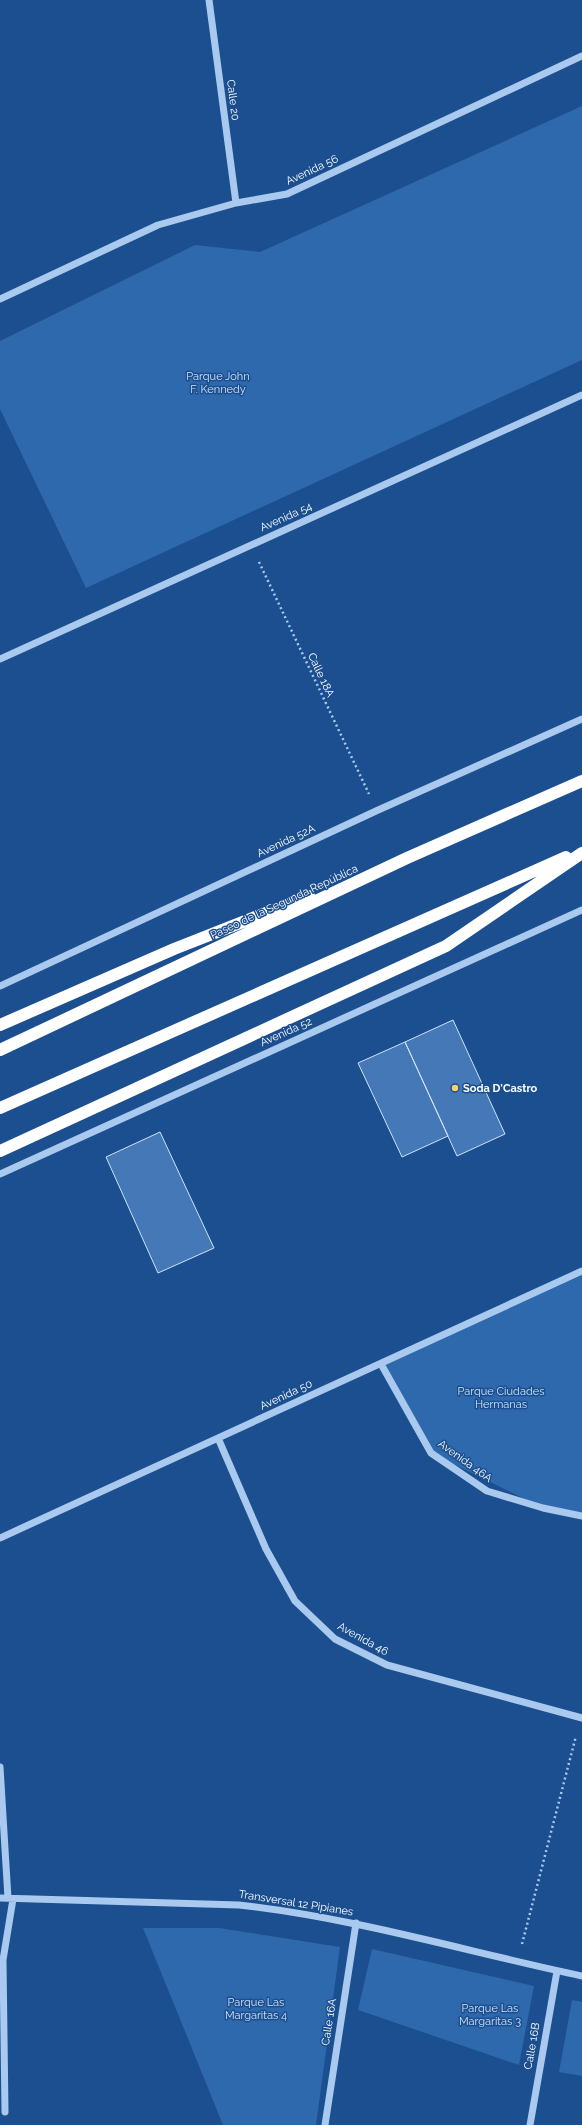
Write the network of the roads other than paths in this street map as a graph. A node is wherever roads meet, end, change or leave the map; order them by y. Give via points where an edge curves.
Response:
1 (209, 0) edge
2 (582, 56) edge
3 (236, 203) junction
4 (0, 299) edge
5 (582, 395) edge
6 (0, 659) edge
7 (582, 719) edge
8 (582, 781) edge
9 (582, 851) edge
10 (407, 858) junction
11 (582, 910) edge
12 (0, 986) edge
13 (0, 1025) edge
14 (0, 1050) edge
15 (0, 1108) edge
16 (0, 1151) edge
17 (0, 1174) edge
18 (582, 1271) edge
19 (381, 1364) junction
20 (218, 1438) junction
21 (582, 1516) edge
22 (0, 1538) edge
23 (582, 1716) edge
24 (0, 1767) edge
25 (0, 1898) edge
26 (10, 1898) junction
27 (356, 1923) junction
28 (557, 1971) junction
29 (582, 1976) edge
30 (6, 2112) dead end
31 (325, 2125) edge
32 (530, 2125) edge

1 - 3 street, Calle 20
2 - 3 street, Avenida 56 via 287,194
3 - 4 street, Avenida 56 via 158,225
5 - 6 street, Avenida 54
7 - 12 street, Avenida 52A via 376,811
8 - 10 highway, Paseo de la Segunda República
9 - 15 highway
9 - 16 highway via 446,946
10 - 13 highway via 174,949
10 - 14 highway, Paseo de la Segunda República
11 - 17 street, Avenida 52
18 - 19 street, Avenida 50
19 - 20 street, Avenida 50
19 - 21 street, Avenida 46A via 431,1453 487,1491 543,1508
20 - 22 street, Avenida 50
20 - 23 street, Avenida 46 via 266,1549 295,1601 335,1639 387,1665
24 - 26 street
25 - 26 street, Transversal 12 Pipianes
26 - 27 street, Transversal 12 Pipianes via 239,1904
26 - 30 street via 3,1960
27 - 28 street, Transversal 12 Pipianes
27 - 31 street, Calle 16A
28 - 29 street, Transversal 12 Pipianes
28 - 32 street, Calle 16B

